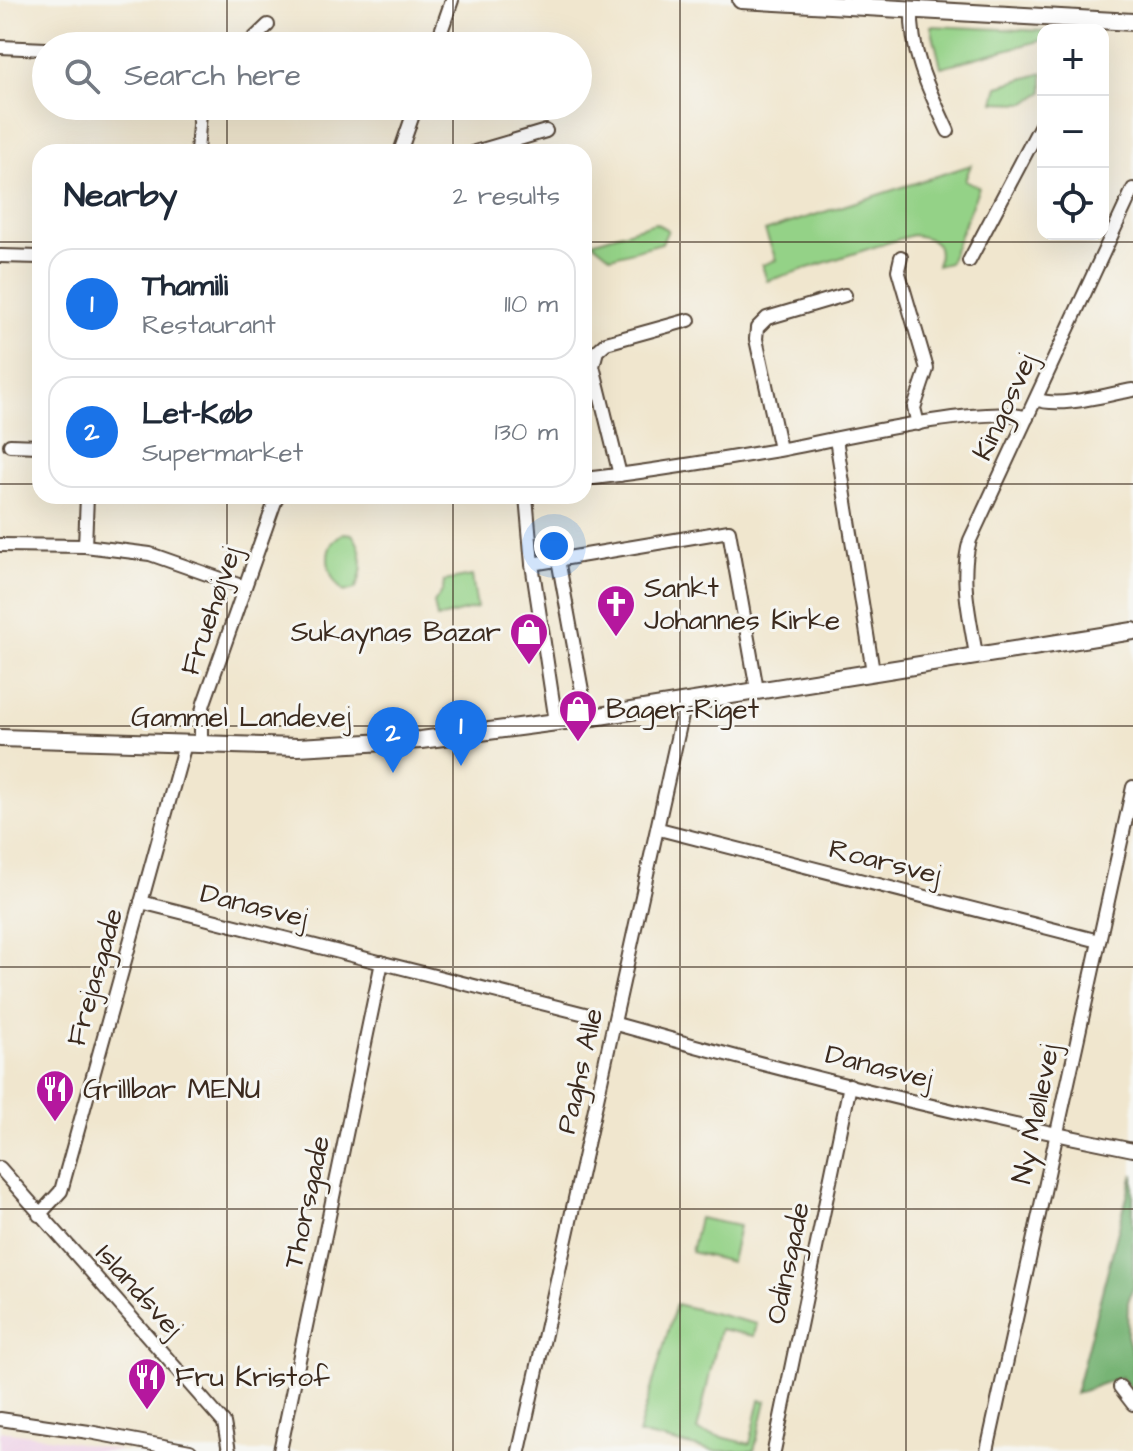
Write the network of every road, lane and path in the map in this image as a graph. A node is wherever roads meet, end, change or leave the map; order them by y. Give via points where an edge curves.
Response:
1 (452, 0) edge
2 (741, 0) edge
3 (912, 10) junction
4 (1133, 22) edge
5 (1077, 24) edge
6 (1104, 24) edge
7 (268, 25) dead end
8 (261, 32) edge
9 (441, 32) edge
10 (0, 47) edge
11 (32, 48) edge
12 (199, 120) edge
13 (411, 120) edge
14 (546, 131) dead end
15 (948, 131) dead end
16 (1037, 132) edge
17 (198, 144) edge
18 (403, 144) edge
19 (502, 144) edge
20 (1133, 189) edge
21 (0, 256) edge
22 (32, 257) edge
23 (901, 257) dead end
24 (969, 261) dead end
25 (845, 295) dead end
26 (689, 320) dead end
27 (1133, 390) edge
28 (1036, 399) junction
29 (1027, 418) junction
30 (918, 424) junction
31 (836, 439) junction
32 (10, 445) dead end
33 (32, 446) edge
34 (780, 449) junction
35 (620, 475) junction
36 (592, 478) edge
37 (87, 504) edge
38 (274, 504) edge
39 (527, 504) edge
40 (0, 545) edge
41 (85, 546) junction
42 (558, 559) junction
43 (532, 564) junction
44 (244, 587) junction
45 (1133, 631) edge
46 (976, 655) junction
47 (873, 672) junction
48 (757, 690) junction
49 (676, 702) junction
50 (587, 718) junction
51 (556, 722) junction
52 (3, 739) edge
53 (193, 745) junction
54 (1133, 787) edge
55 (659, 829) junction
56 (1128, 832) edge
57 (141, 902) junction
58 (1099, 941) junction
59 (382, 962) junction
60 (589, 1015) dead end
61 (616, 1024) junction
62 (850, 1085) junction
63 (1056, 1134) junction
64 (1133, 1150) edge
65 (0, 1168) edge
66 (39, 1215) junction
67 (1120, 1387) dead end
68 (1133, 1404) edge
69 (0, 1419) edge
70 (190, 1451) edge
71 (229, 1451) edge
72 (280, 1451) edge
73 (519, 1451) edge
74 (774, 1451) edge
75 (987, 1451) edge

1 - 9 street
2 - 3 street
3 - 5 street
3 - 15 street via 911,27 925,82
4 - 6 street
7 - 8 street
10 - 11 street
12 - 17 street
13 - 18 street
14 - 19 street
16 - 24 street
20 - 28 street, Kingosvej
21 - 22 street
23 - 30 street via 898,270 927,369 914,408
25 - 34 street via 767,318 757,328
26 - 35 street via 606,343 597,351 593,366
27 - 28 street via 1064,402
28 - 29 street, Kingosvej
29 - 30 street via 1001,413
29 - 46 street, Kingosvej via 966,553 964,577
30 - 31 street
31 - 34 street
31 - 47 street
32 - 33 street
34 - 35 street
35 - 36 street
37 - 41 street
38 - 44 street, Fruehøjvej
39 - 43 street
40 - 41 street
41 - 44 street via 150,554
42 - 43 street
42 - 48 street via 729,531
42 - 50 street
43 - 51 street
44 - 53 street, Fruehøjvej
45 - 46 street, Gammel Landevej
46 - 47 street, Gammel Landevej
47 - 48 street, Gammel Landevej
48 - 49 street, Gammel Landevej
49 - 50 street, Gammel Landevej
49 - 55 street, Paghs Alle via 682,716
50 - 51 street, Gammel Landevej
51 - 53 street, Gammel Landevej via 421,740 298,747
52 - 53 street, Gammel Landevej
53 - 57 street, Frejasgade
54 - 56 street, Ny Møllevej
55 - 58 street, Roarsvej
55 - 61 street, Paghs Alle
56 - 58 street, Ny Møllevej
57 - 59 street, Danasvej
57 - 66 street, Frejasgade via 61,1191
58 - 63 street, Ny Møllevej
59 - 60 street, Danasvej
59 - 72 street, Thorsgade
61 - 62 street, Danasvej
61 - 73 street, Paghs Alle
62 - 63 street, Danasvej
62 - 74 street, Odinsgade
63 - 64 street, Danasvej
63 - 75 street, Ny Møllevej
65 - 66 street, Islandsvej
66 - 71 street, Islandsvej via 224,1423
67 - 68 street
69 - 70 street

